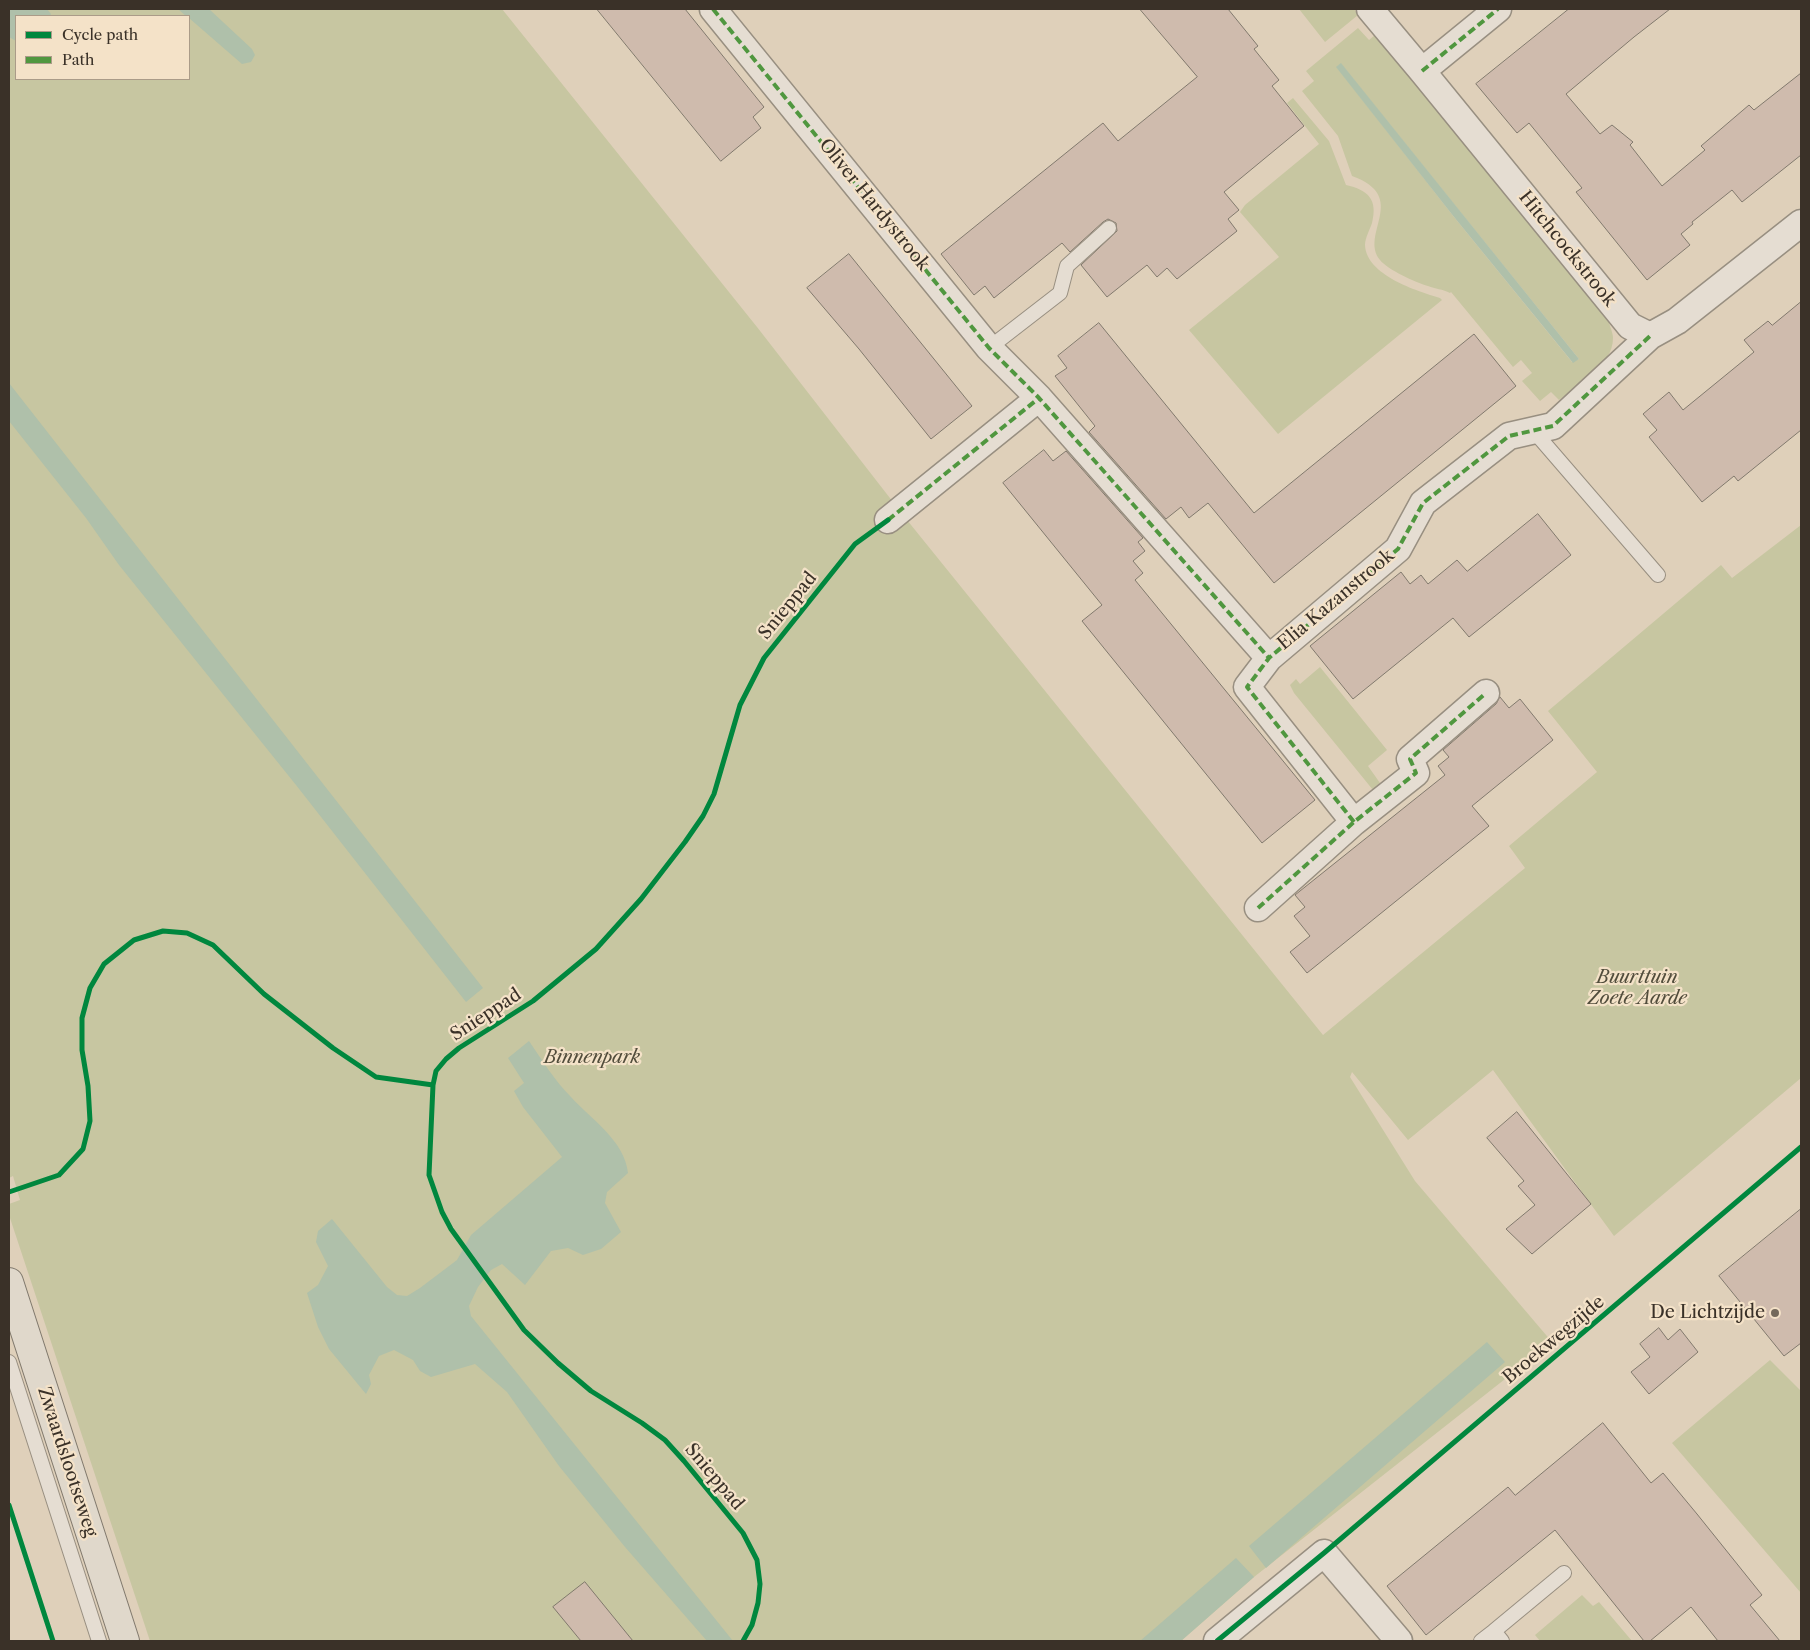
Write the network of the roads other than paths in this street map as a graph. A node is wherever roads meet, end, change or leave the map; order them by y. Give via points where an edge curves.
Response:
1 (713, 9) edge
2 (1370, 9) edge
3 (1498, 9) edge
4 (1422, 70) junction
5 (1801, 223) edge
6 (1109, 228) dead end
7 (1650, 336) junction
8 (989, 348) junction
9 (1038, 398) junction
10 (1532, 429) junction
11 (888, 520) dead end
12 (1658, 575) dead end
13 (1269, 658) junction
14 (1486, 693) dead end
15 (1354, 822) junction
16 (1258, 908) dead end
17 (9, 1282) edge
18 (9, 1362) edge
19 (1564, 1573) dead end
20 (1498, 1636) edge
21 (99, 1641) edge
22 (125, 1641) edge
23 (1216, 1641) edge
24 (1399, 1641) edge
25 (1481, 1641) edge

1 - 8 street, Oliver Hardystrook
2 - 4 street, Hitchcockstrook
3 - 4 street
4 - 7 street, Hitchcockstrook via 1630,326
5 - 7 street via 1678,321
6 - 8 lane via 1067,266 1060,293
7 - 10 street, Elia Kazanstrook via 1552,426
8 - 9 street, Oliver Hardystrook
9 - 11 street
9 - 13 street, Elia Kazanstrook
10 - 12 lane
10 - 13 street, Elia Kazanstrook via 1508,436 1423,504 1398,549
13 - 15 street, Elia Kazanstrook via 1247,687
14 - 15 street via 1410,759 1416,773
15 - 16 street
17 - 22 main road, Zwaardslootseweg
18 - 21 lane, Zwaardslootseweg
19 - 20 lane
20 - 25 lane
23 - 24 street via 1324,1553

